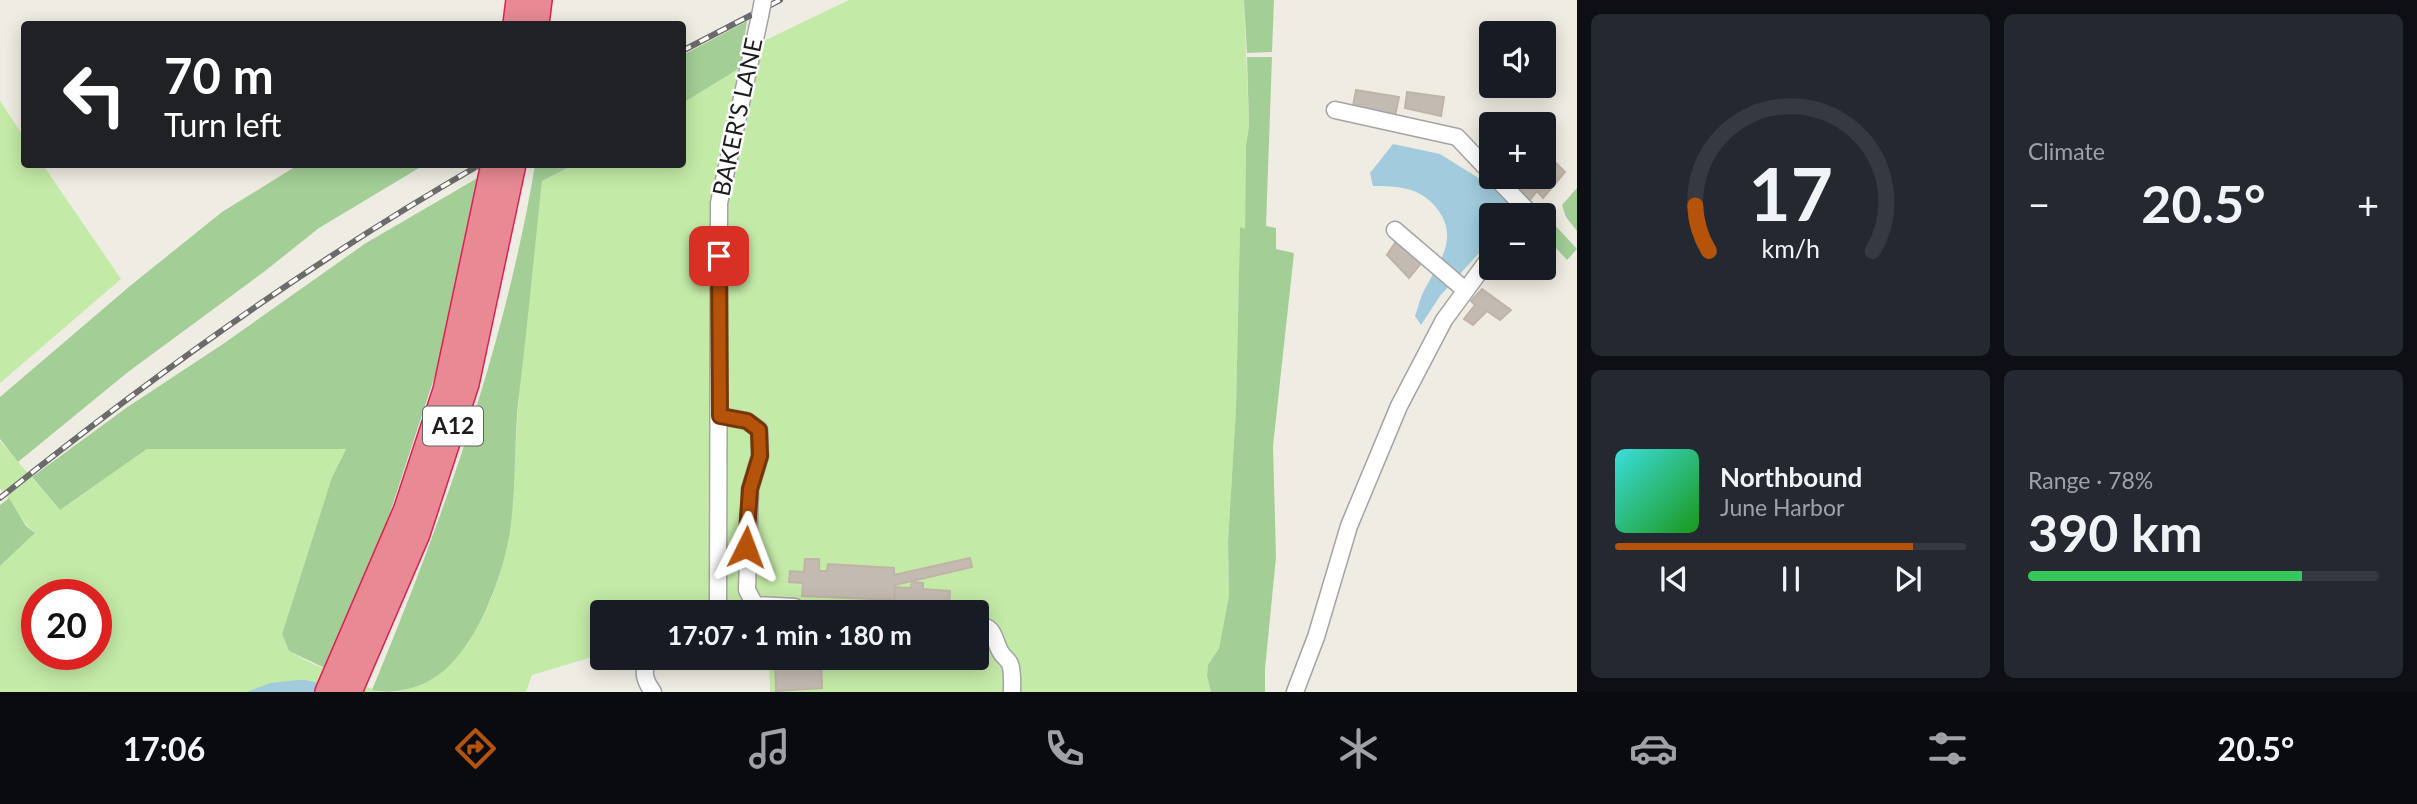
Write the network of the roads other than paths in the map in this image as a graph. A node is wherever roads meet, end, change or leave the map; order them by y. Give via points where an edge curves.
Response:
1 (518, 0) edge
2 (540, 0) edge
3 (762, 8) edge
4 (515, 21) edge
5 (537, 21) edge
6 (1335, 110) dead end
7 (1479, 160) edge
8 (492, 168) edge
9 (513, 168) edge
10 (1507, 189) edge
11 (1520, 203) edge
12 (1395, 230) dead end
13 (1479, 272) edge
14 (1465, 290) junction
15 (720, 416) junction
16 (718, 600) edge
17 (752, 600) edge
18 (989, 628) edge
19 (360, 647) junction
20 (644, 670) edge
21 (327, 692) edge
22 (350, 692) edge
23 (653, 692) edge
24 (1012, 692) edge
25 (1294, 692) edge

1 - 4 highway
2 - 5 highway
3 - 15 street, BAKER'S LANE via 719,203
6 - 7 street via 1457,137
8 - 19 highway, A12 via 444,390
9 - 19 highway, A12 via 467,384 418,534
10 - 11 street
12 - 14 street
13 - 14 street
14 - 25 street via 1399,406 1371,471 1349,526 1317,637
15 - 16 street, BAKER'S LANE
15 - 17 street via 747,421 759,430 760,456 750,489 747,590
18 - 24 street via 1012,667
19 - 21 highway, A12
19 - 22 highway, A12
20 - 23 street via 645,682

